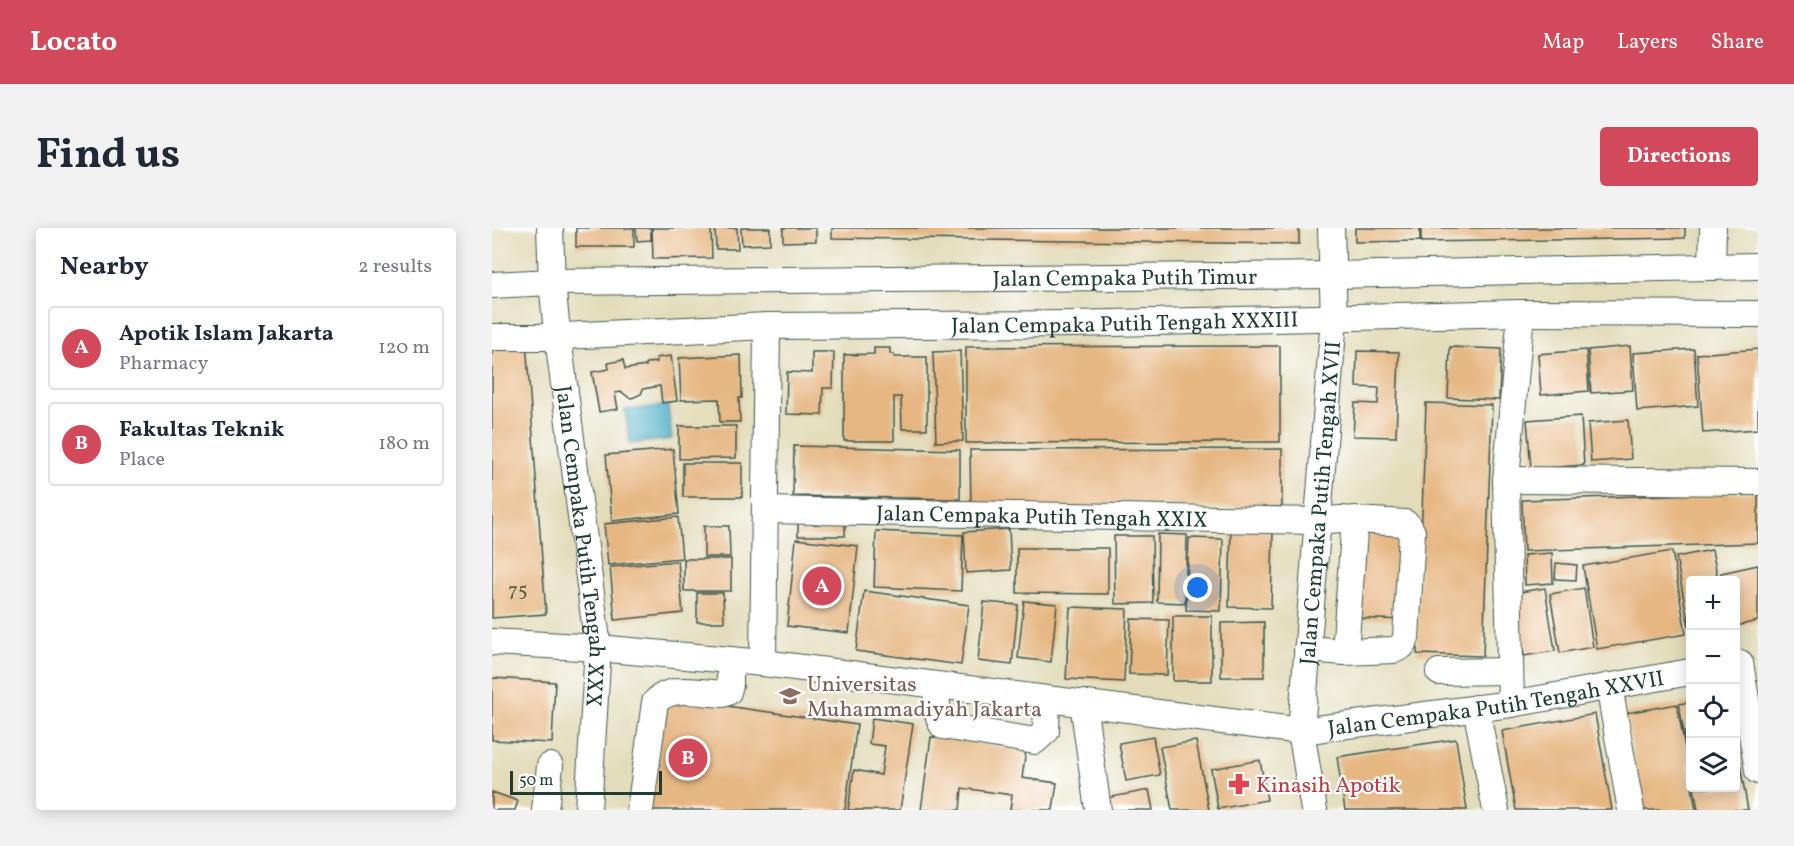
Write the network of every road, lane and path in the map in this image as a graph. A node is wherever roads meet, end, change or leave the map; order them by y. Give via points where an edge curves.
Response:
1 (550, 228) edge
2 (1331, 228) edge
3 (1713, 228) edge
4 (1758, 266) edge
5 (1712, 267) junction
6 (1333, 279) junction
7 (492, 285) edge
8 (553, 286) junction
9 (1521, 313) junction
10 (1758, 314) edge
11 (1334, 315) junction
12 (767, 327) junction
13 (557, 329) junction
14 (492, 337) edge
15 (1506, 480) junction
16 (1758, 483) edge
17 (766, 510) junction
18 (1355, 519) junction
19 (1317, 521) junction
20 (492, 642) edge
21 (598, 648) junction
22 (1307, 649) junction
23 (1345, 652) junction
24 (730, 660) junction
25 (1744, 662) edge
26 (763, 663) junction
27 (1510, 671) junction
28 (1439, 672) dead end
29 (1686, 673) edge
30 (937, 686) junction
31 (1609, 686) junction
32 (1047, 699) junction
33 (1083, 703) junction
34 (1511, 704) junction
35 (1476, 708) junction
36 (1301, 731) junction
37 (550, 766) dead end
38 (1758, 771) edge
39 (545, 810) edge
40 (588, 810) edge
41 (640, 810) edge
42 (1098, 810) edge
43 (1314, 810) edge
44 (1496, 810) edge
45 (1631, 810) edge

1 - 8 street, Jalan Cempaka Putih Tengah XXX
2 - 6 street, Jalan Cempaka Putih Tengah XVII
3 - 5 street
4 - 5 street, Jalan Cempaka Putih Timur
5 - 6 street, Jalan Cempaka Putih Timur
6 - 8 street, Jalan Cempaka Putih Timur
6 - 11 street, Jalan Cempaka Putih Tengah XVII
7 - 8 street, Jalan Cempaka Putih Timur
8 - 13 street, Jalan Cempaka Putih Tengah XXX
9 - 10 street, Jalan Cempaka Putih Tengah XXXIII
9 - 11 street, Jalan Cempaka Putih Tengah XXXIII
9 - 15 street
11 - 12 street, Jalan Cempaka Putih Tengah XXXIII via 1071,324
11 - 19 street, Jalan Cempaka Putih Tengah XVII
12 - 13 street, Jalan Cempaka Putih Tengah XXXIII
12 - 17 street
13 - 14 street, Jalan Cempaka Putih Tengah XXXIII
13 - 21 street, Jalan Cempaka Putih Tengah XXX
15 - 16 street
15 - 27 street
17 - 19 street, Jalan Cempaka Putih Tengah XXIX
17 - 26 street
18 - 19 street, Jalan Cempaka Putih Tengah XXIX
18 - 23 street
18 - 23 street, Jalan Cempaka Putih Tengah XXIX via 1405,523 1412,532 1406,638 1394,650
19 - 22 street, Jalan Cempaka Putih Tengah XVII
20 - 21 street
21 - 24 street
21 - 40 street, Jalan Cempaka Putih Tengah XXX
22 - 23 street, Jalan Cempaka Putih Tengah XXIX
22 - 36 street, Jalan Cempaka Putih Tengah XVII
24 - 26 street
24 - 41 street via 728,692 673,691 655,702
25 - 38 street
26 - 30 street
27 - 28 street
27 - 34 street
29 - 31 street, Jalan Cempaka Putih Tengah XXVII
30 - 32 street
30 - 32 street via 937,710 943,726 1035,741 1046,731
31 - 34 street, Jalan Cempaka Putih Tengah XXVII
31 - 45 street
32 - 33 street
33 - 36 street
33 - 42 street
34 - 35 street, Jalan Cempaka Putih Tengah XXVII
35 - 36 street, Jalan Cempaka Putih Tengah XXVII
35 - 44 street
36 - 43 street, Jalan Cempaka Putih Tengah XVII
37 - 39 street

